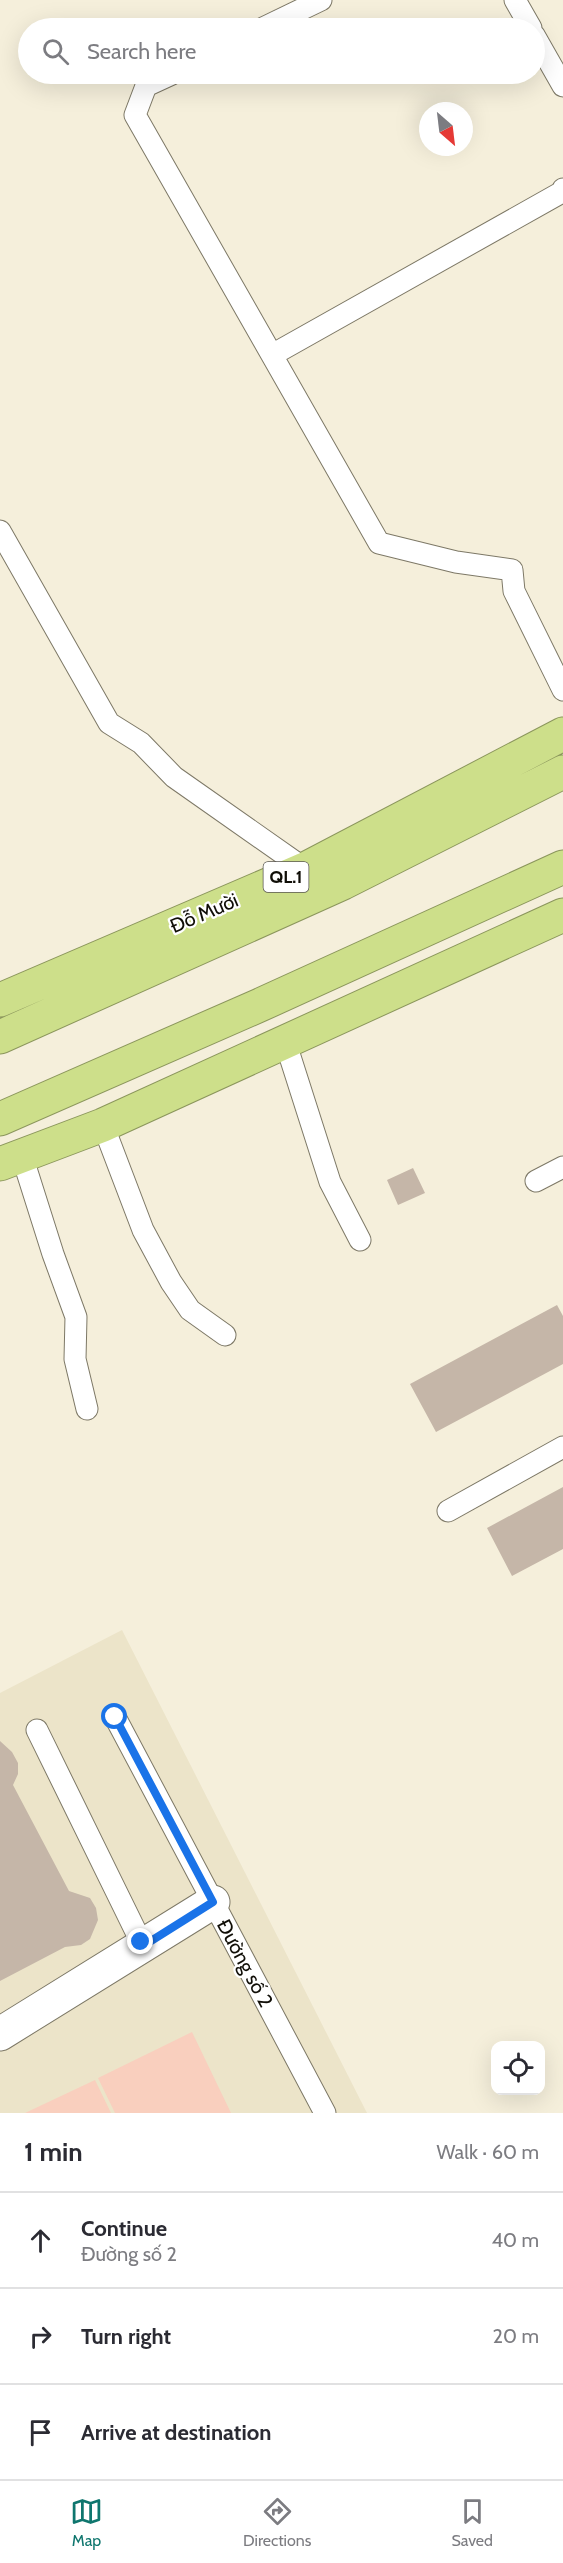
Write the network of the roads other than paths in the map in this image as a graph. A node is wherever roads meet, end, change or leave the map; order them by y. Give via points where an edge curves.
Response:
1 (321, 0) edge
2 (515, 0) edge
3 (284, 18) edge
4 (525, 18) edge
5 (545, 54) edge
6 (150, 84) edge
7 (563, 86) edge
8 (563, 189) edge
9 (272, 355) junction
10 (0, 531) edge
11 (563, 690) edge
12 (563, 734) edge
13 (563, 772) edge
14 (563, 867) edge
15 (305, 869) junction
16 (563, 915) edge
17 (0, 1000) edge
18 (0, 1037) edge
19 (285, 1041) junction
20 (0, 1119) edge
21 (103, 1125) junction
22 (11, 1160) edge
23 (563, 1167) edge
24 (537, 1181) dead end
25 (360, 1240) dead end
26 (225, 1335) dead end
27 (87, 1409) dead end
28 (563, 1447) edge
29 (448, 1511) dead end
30 (115, 1717) dead end
31 (37, 1730) dead end
32 (213, 1902) junction
33 (143, 1946) junction
34 (0, 2034) edge
35 (325, 2113) edge

1 - 3 lane
2 - 4 lane
5 - 7 lane
6 - 9 lane via 135,115
8 - 9 lane
9 - 11 lane via 379,543 456,562 512,570 514,591
10 - 15 lane via 109,723 141,743 174,777
12 - 15 highway, Đỗ Mười / QL.1
13 - 18 highway, Đỗ Mười / QL.1 via 343,883
14 - 20 highway
15 - 17 highway, Đỗ Mười / QL.1
16 - 19 highway
19 - 21 highway
19 - 25 lane via 330,1182
21 - 22 highway
21 - 26 lane via 143,1230 171,1282 190,1310
22 - 27 lane via 76,1317 75,1359
23 - 24 lane
28 - 29 lane
30 - 32 lane, Đường số 2
31 - 33 lane
32 - 33 street
32 - 35 lane, Đường số 2
33 - 34 street

